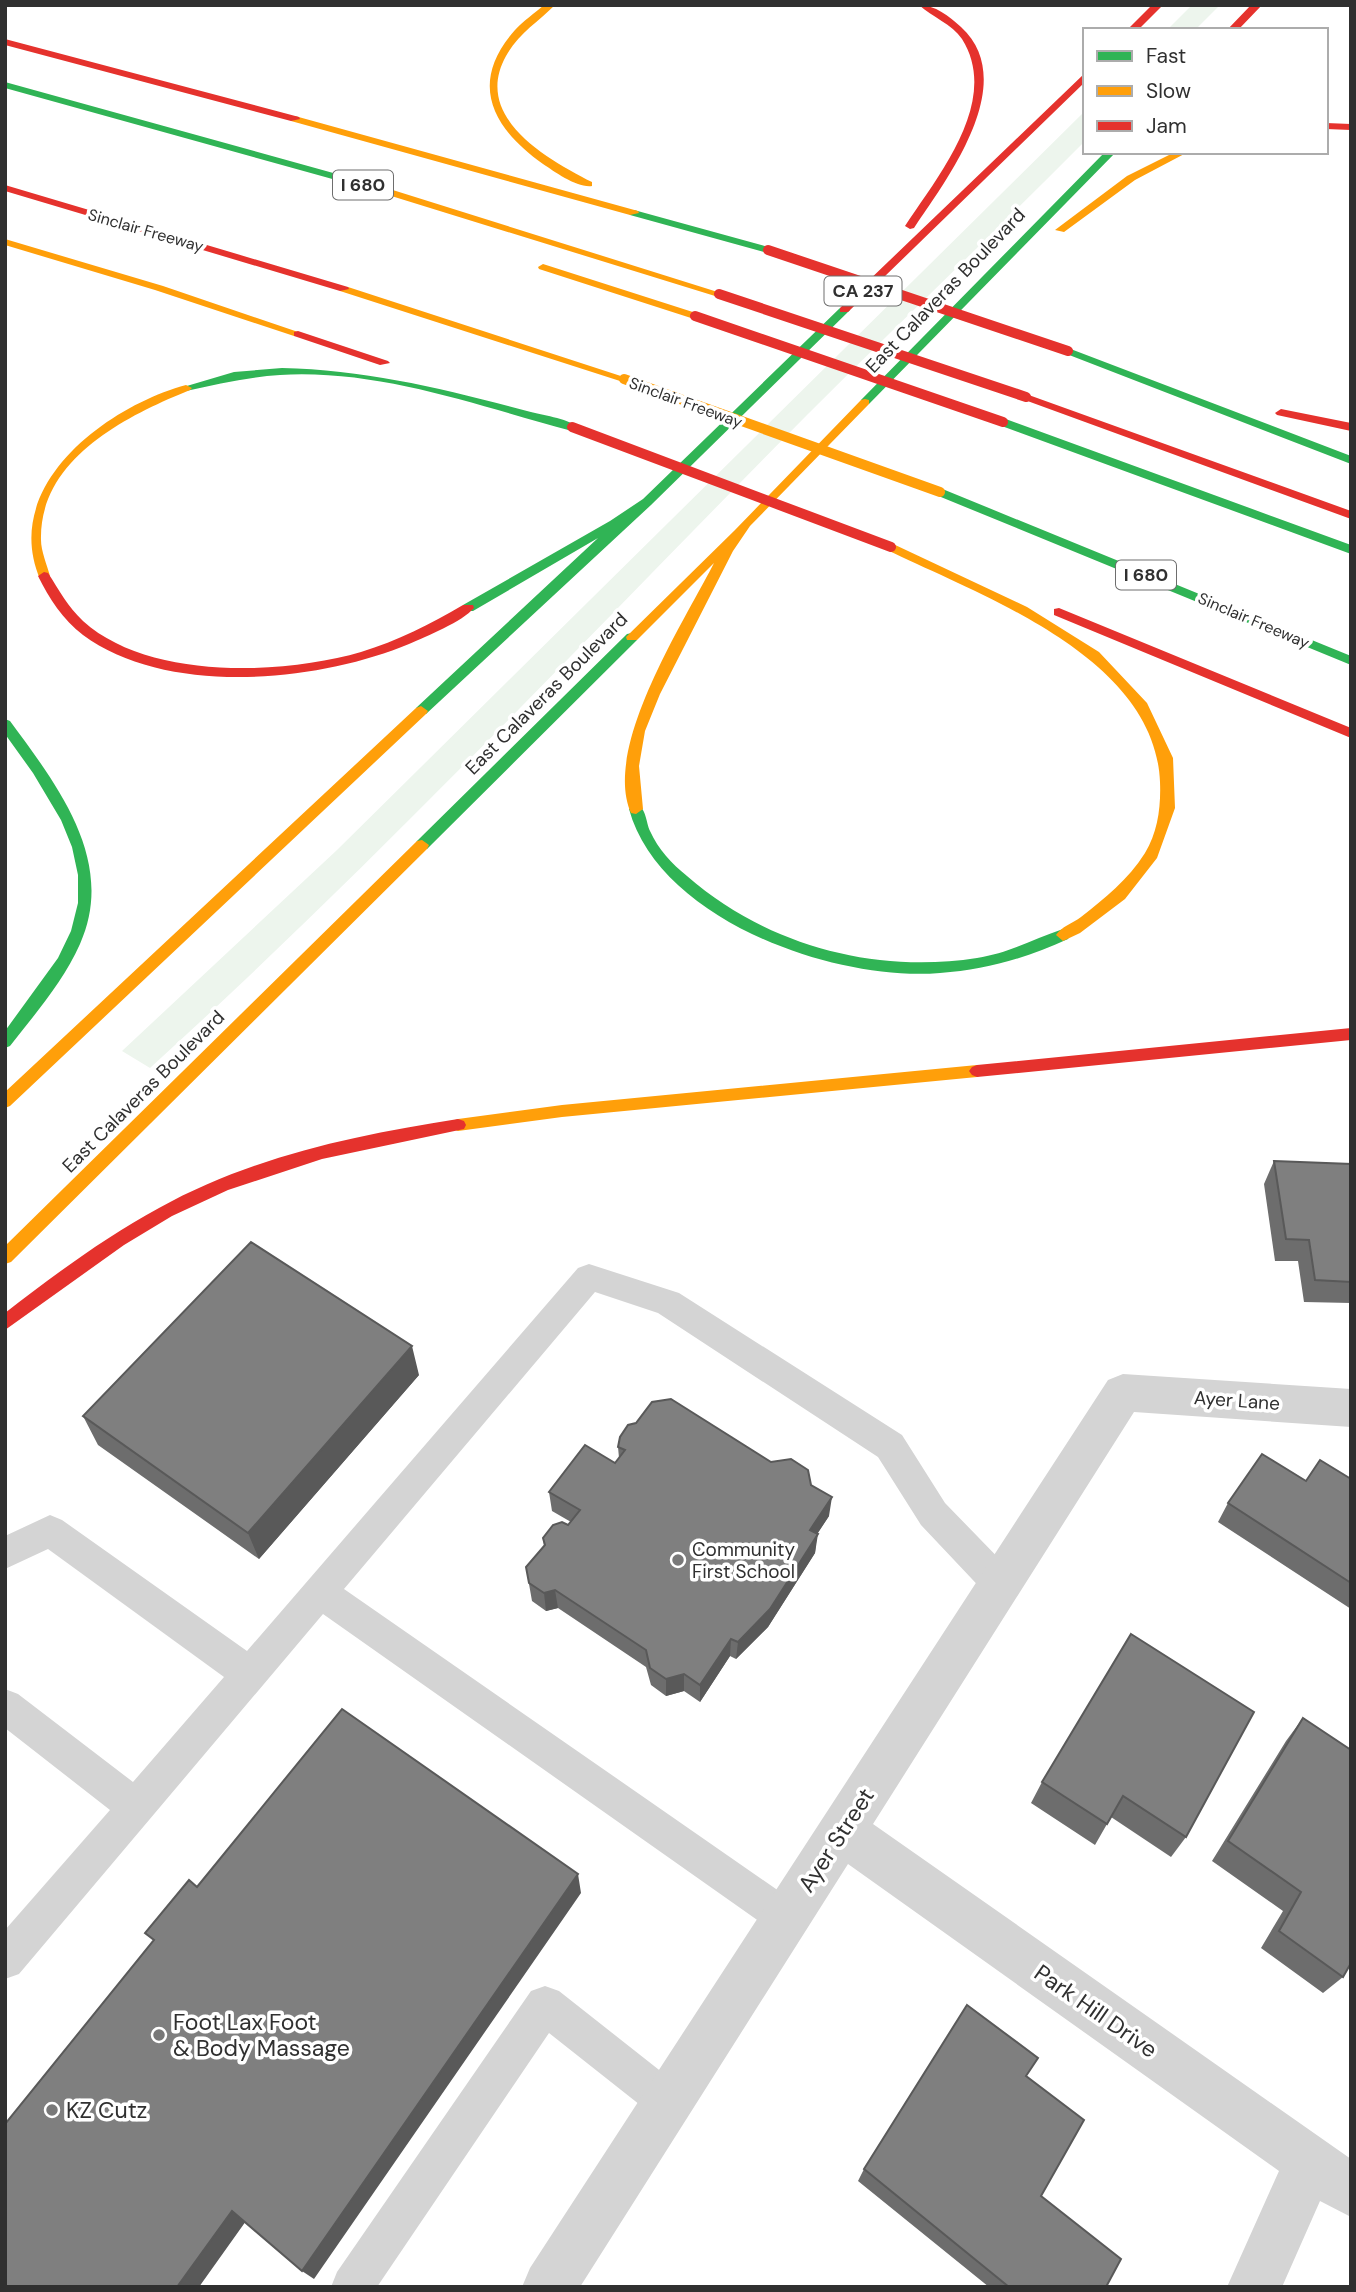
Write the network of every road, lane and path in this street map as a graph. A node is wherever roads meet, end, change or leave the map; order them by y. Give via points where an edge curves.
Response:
1 (550, 5) edge
2 (924, 5) edge
3 (1158, 5) edge
4 (1257, 5) edge
5 (1134, 28) edge
6 (1234, 28) edge
7 (5, 42) edge
8 (1083, 78) edge
9 (5, 85) edge
10 (1328, 126) edge
11 (1351, 127) edge
12 (1109, 154) edge
13 (1180, 154) edge
14 (5, 188) edge
15 (5, 242) edge
16 (768, 250) junction
17 (525, 261) dead end
18 (883, 272) junction
19 (965, 299) junction
20 (1069, 351) junction
21 (572, 427) junction
22 (1351, 427) edge
23 (1351, 460) edge
24 (641, 506) junction
25 (1351, 515) edge
26 (737, 533) junction
27 (891, 547) junction
28 (1351, 550) edge
29 (1351, 660) edge
30 (5, 724) edge
31 (1351, 733) edge
32 (1351, 1034) edge
33 (5, 1042) edge
34 (5, 1102) edge
35 (5, 1257) edge
36 (5, 1323) edge
37 (1122, 1393) joint
38 (1351, 1408) edge
39 (5, 1553) edge
40 (1000, 1584) junction
41 (320, 1592) junction
42 (250, 1674) junction
43 (5, 1706) edge
44 (136, 1807) junction
45 (842, 1830) junction
46 (786, 1917) junction
47 (5, 1960) edge
48 (668, 2102) junction
49 (1330, 2177) edge
50 (352, 2287) edge
51 (550, 2287) edge
52 (1254, 2287) edge

1 - 16 main road via 524,24 494,69 492,92 515,138 569,177
2 - 18 main road via 966,38 977,58 981,98 973,121
3 - 5 main road
4 - 6 main road
7 - 16 main road
8 - 18 main road, CA 237
9 - 25 main road, I 680, bridge via 407,197 719,294 1026,397
10 - 11 main road
12 - 19 main road, East Calaveras Boulevard
13 - 19 main road via 1131,178
14 - 29 main road, Sinclair Freeway / I 680, bridge via 624,379 940,492
15 - 21 main road via 185,297
16 - 20 main road, bridge
17 - 28 main road, bridge via 1003,422
18 - 24 main road, CA 237
19 - 26 main road, East Calaveras Boulevard
20 - 22 main road via 1273,412
20 - 23 main road
21 - 24 main road via 379,380 330,373 284,370 192,384 109,424 75,451 50,481 37,511 32,545 43,576 61,603 85,630 116,649 208,671 263,672 359,658 404,641
21 - 27 main road, bridge
24 - 34 main road
26 - 27 main road via 649,702 633,746 632,794 645,837 678,877 720,911 772,939 830,958 891,969 961,967 1031,950 1088,924 1134,885 1160,843 1170,799 1169,765 1154,726 1131,692 1097,657 1059,629
26 - 35 main road, East Calaveras Boulevard
27 - 31 main road
30 - 33 main road via 71,822 85,868 82,922 60,965
32 - 36 main road via 562,1111 442,1126 333,1148 220,1185 138,1228
37 - 38 street, Ayer Lane
37 - 40 street, Ayer Street
39 - 42 lane via 50,1531
40 - 41 lane via 933,1514 890,1446 668,1303 589,1277
40 - 45 street, Ayer Street
41 - 42 lane
41 - 46 lane
42 - 44 lane
43 - 44 lane
44 - 47 lane
45 - 46 street, Ayer Street
45 - 49 street, Park Hill Drive
46 - 48 street, Ayer Street
48 - 50 lane via 545,2005
48 - 51 street, Ayer Street
49 - 52 street

